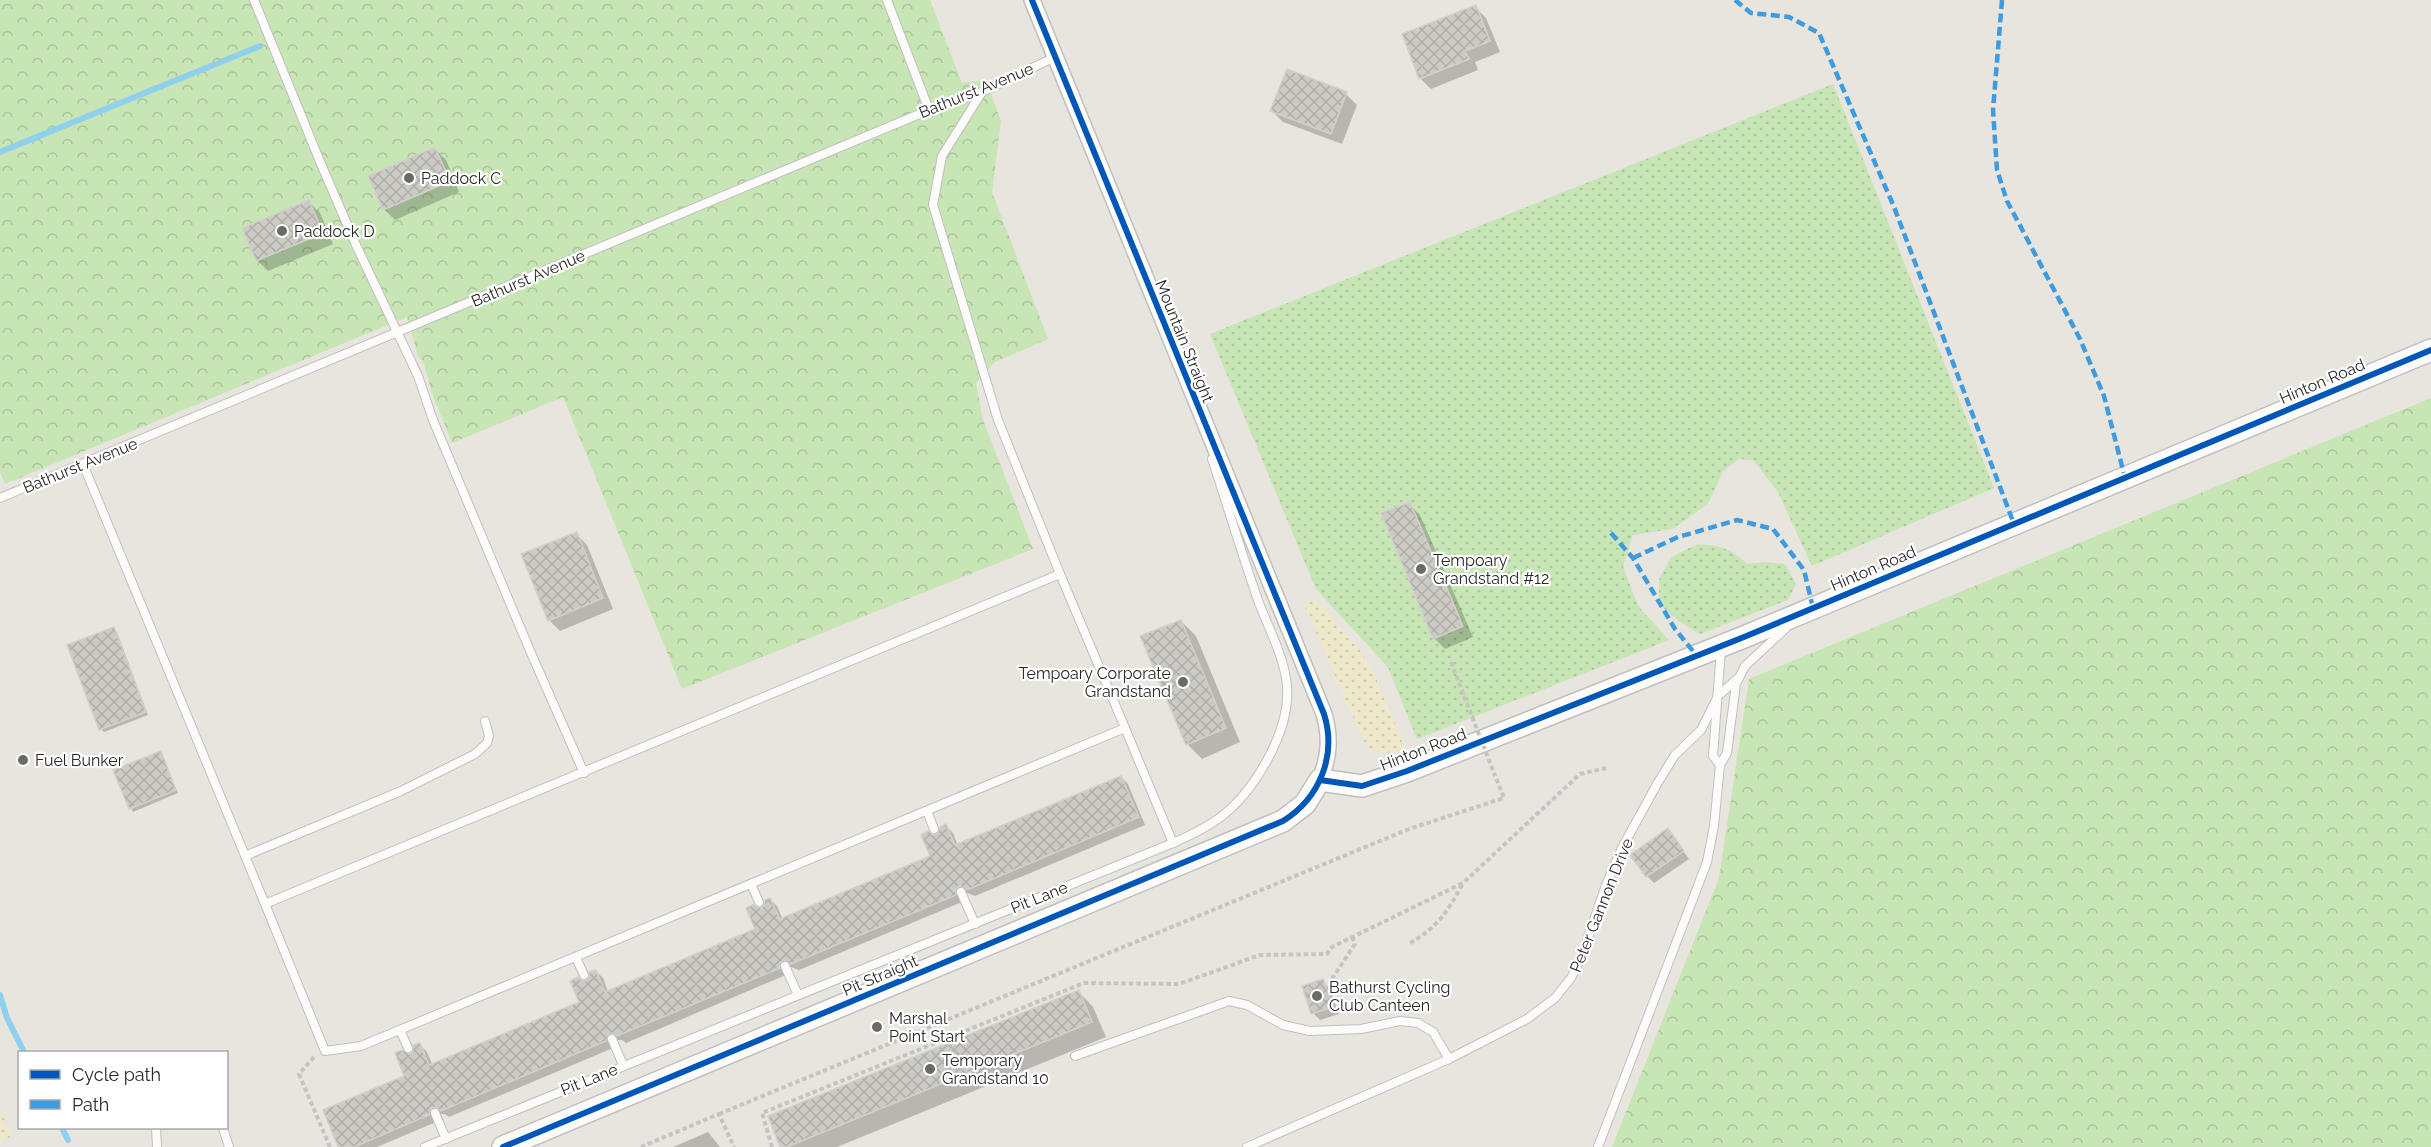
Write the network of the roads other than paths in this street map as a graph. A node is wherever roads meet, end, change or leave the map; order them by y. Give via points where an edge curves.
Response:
1 (254, 0) edge
2 (887, 0) edge
3 (1032, 0) edge
4 (1055, 57) junction
5 (982, 92) junction
6 (929, 110) junction
7 (399, 332) junction
8 (2431, 350) edge
9 (1189, 389) junction
10 (83, 464) junction
11 (0, 498) edge
12 (1060, 574) junction
13 (1813, 608) junction
14 (1722, 646) junction
15 (1737, 679) junction
16 (1718, 696) junction
17 (485, 721) dead end
18 (1125, 728) junction
19 (1720, 765) junction
20 (584, 773) junction
21 (1320, 780) junction
22 (927, 812) junction
23 (934, 829) dead end
24 (1173, 843) junction
25 (245, 856) junction
26 (751, 884) junction
27 (961, 892) dead end
28 (759, 902) dead end
29 (266, 904) junction
30 (975, 924) junction
31 (576, 957) junction
32 (785, 966) dead end
33 (584, 975) dead end
34 (798, 995) junction
35 (400, 1030) junction
36 (612, 1039) dead end
37 (408, 1048) dead end
38 (1075, 1056) dead end
39 (1449, 1059) junction
40 (623, 1065) junction
41 (435, 1113) dead end
42 (156, 1129) edge
43 (223, 1129) edge
44 (446, 1139) junction
45 (157, 1147) edge
46 (229, 1147) edge
47 (425, 1147) edge
48 (503, 1147) edge
49 (1247, 1147) edge
50 (1598, 1147) edge

1 - 7 lane via 352,235
2 - 6 lane
3 - 4 street, Mountain Straight
4 - 5 lane, Bathurst Avenue
4 - 9 street, Mountain Straight
5 - 6 lane, Bathurst Avenue
5 - 12 lane via 942,156 933,205 998,420
6 - 7 lane, Bathurst Avenue
7 - 10 lane, Bathurst Avenue
7 - 20 lane
8 - 13 street, Hinton Road
9 - 21 street, Mountain Straight via 1315,692 1329,734
9 - 24 lane, Pit Lane via 1283,667 1287,701 1272,749 1249,788 1219,818
10 - 11 lane, Bathurst Avenue
10 - 25 lane
12 - 18 lane
12 - 20 lane
13 - 14 street, Hinton Road
13 - 15 lane, Peter Gannon Drive via 1760,650
14 - 16 lane
14 - 21 street, Hinton Road via 1362,786
15 - 16 lane, Peter Gannon Drive
15 - 19 lane via 1727,753
16 - 19 lane via 1713,756
16 - 39 lane, Peter Gannon Drive via 1701,730 1676,755 1631,831 1571,978 1555,998 1527,1019
17 - 25 lane via 487,743 475,754 401,791
18 - 22 lane
18 - 24 lane
19 - 50 lane via 1707,862
20 - 29 lane
21 - 48 street, Pit Straight via 1298,811 1284,821
22 - 23 lane
22 - 26 lane
24 - 30 lane, Pit Lane
25 - 29 lane
26 - 28 lane
26 - 31 lane
27 - 30 lane
29 - 35 lane via 325,1051 361,1046
30 - 34 lane, Pit Lane
31 - 33 lane
31 - 35 lane
32 - 34 lane
34 - 40 lane, Pit Lane
35 - 37 lane
36 - 40 lane
38 - 39 lane via 1229,1001 1247,1005 1283,1025 1310,1031 1360,1029 1400,1021 1418,1023 1433,1032
39 - 49 lane, Peter Gannon Drive
40 - 44 lane, Pit Lane
41 - 44 lane
42 - 45 lane
43 - 46 lane
44 - 47 lane, Pit Lane

